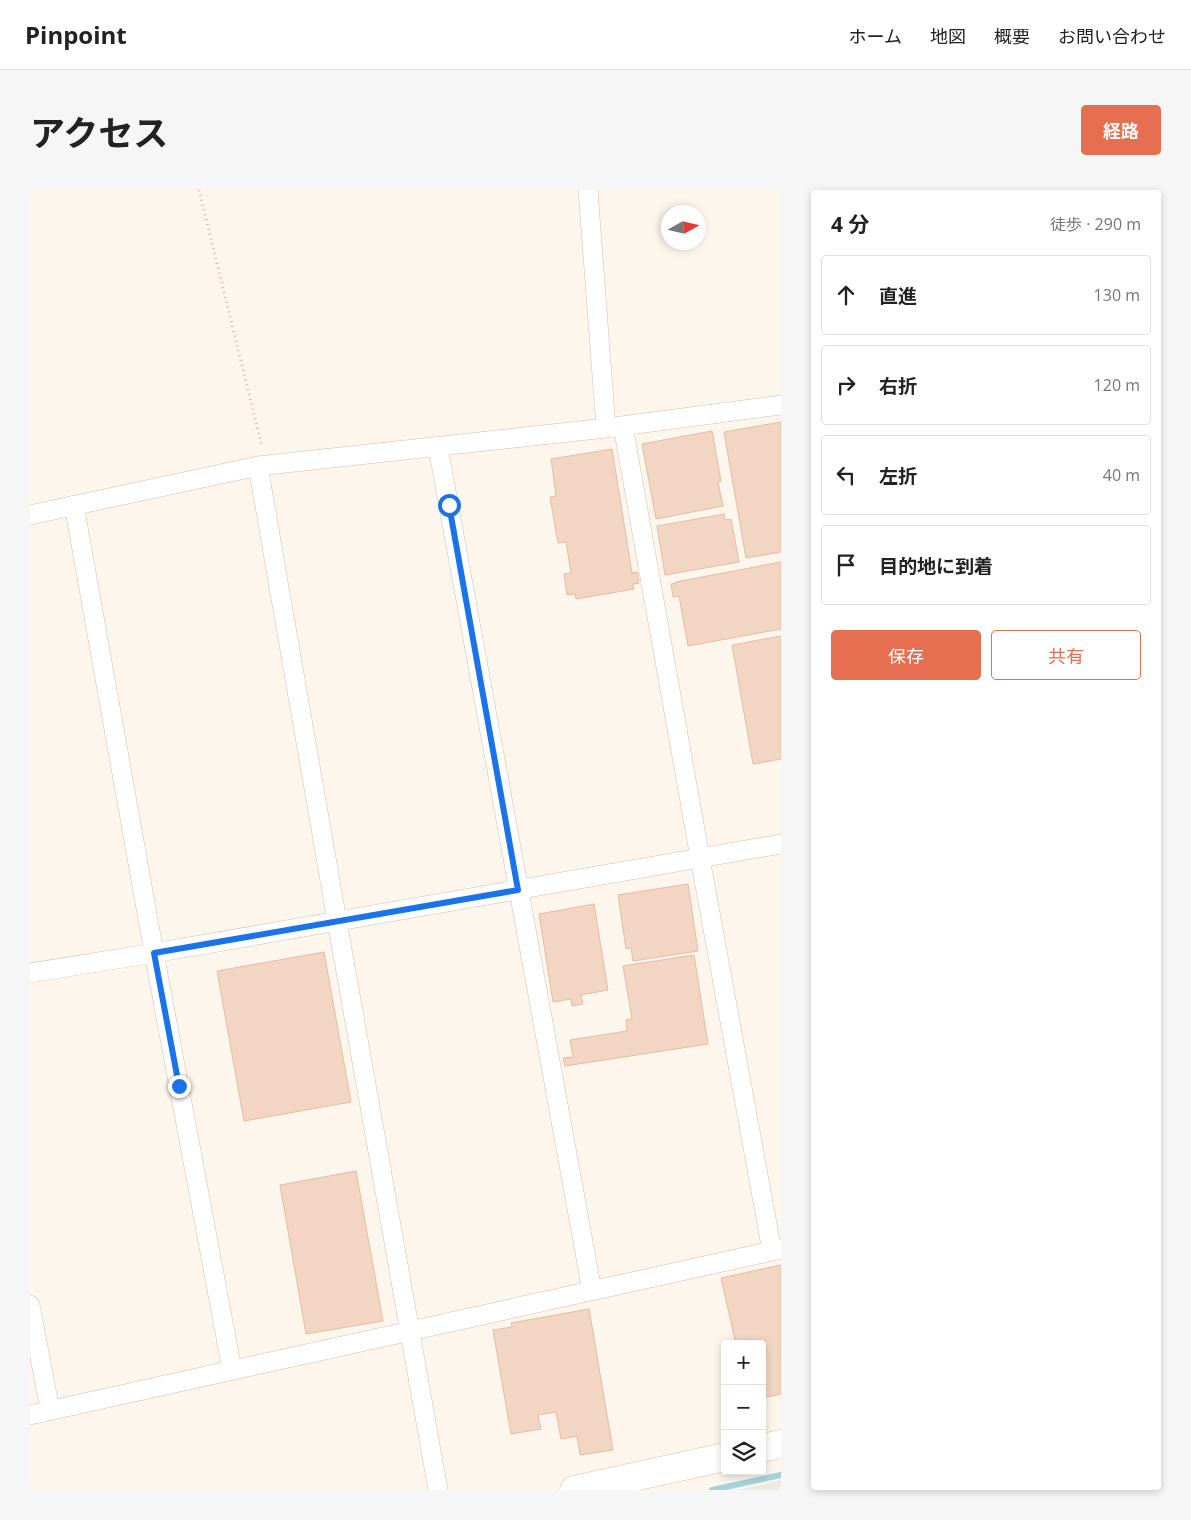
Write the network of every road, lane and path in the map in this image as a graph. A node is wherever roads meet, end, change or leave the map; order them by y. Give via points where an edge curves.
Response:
1 (199, 190) edge
2 (588, 190) edge
3 (781, 406) edge
4 (614, 427) junction
5 (438, 447) junction
6 (262, 466) junction
7 (74, 505) junction
8 (30, 515) edge
9 (781, 844) edge
10 (700, 858) junction
11 (518, 890) junction
12 (337, 921) junction
13 (154, 953) junction
14 (30, 974) edge
15 (777, 1250) edge
16 (592, 1291) junction
17 (30, 1304) edge
18 (409, 1330) junction
19 (232, 1370) junction
20 (50, 1410) junction
21 (30, 1415) edge
22 (781, 1444) edge
23 (766, 1447) edge
24 (721, 1458) edge
25 (438, 1490) edge
26 (574, 1490) edge

1 - 6 path
2 - 4 street
3 - 4 street
4 - 5 street
4 - 10 street
5 - 6 street
5 - 11 street
6 - 7 street
6 - 12 street
7 - 8 street
7 - 13 street
9 - 10 street
10 - 11 street
10 - 15 street
11 - 12 street
11 - 16 street
12 - 13 street
12 - 18 street
13 - 14 street
13 - 19 street
15 - 16 street
16 - 18 street
17 - 20 street
18 - 19 street
18 - 25 street
19 - 20 street
20 - 21 street
22 - 23 street
24 - 26 street

